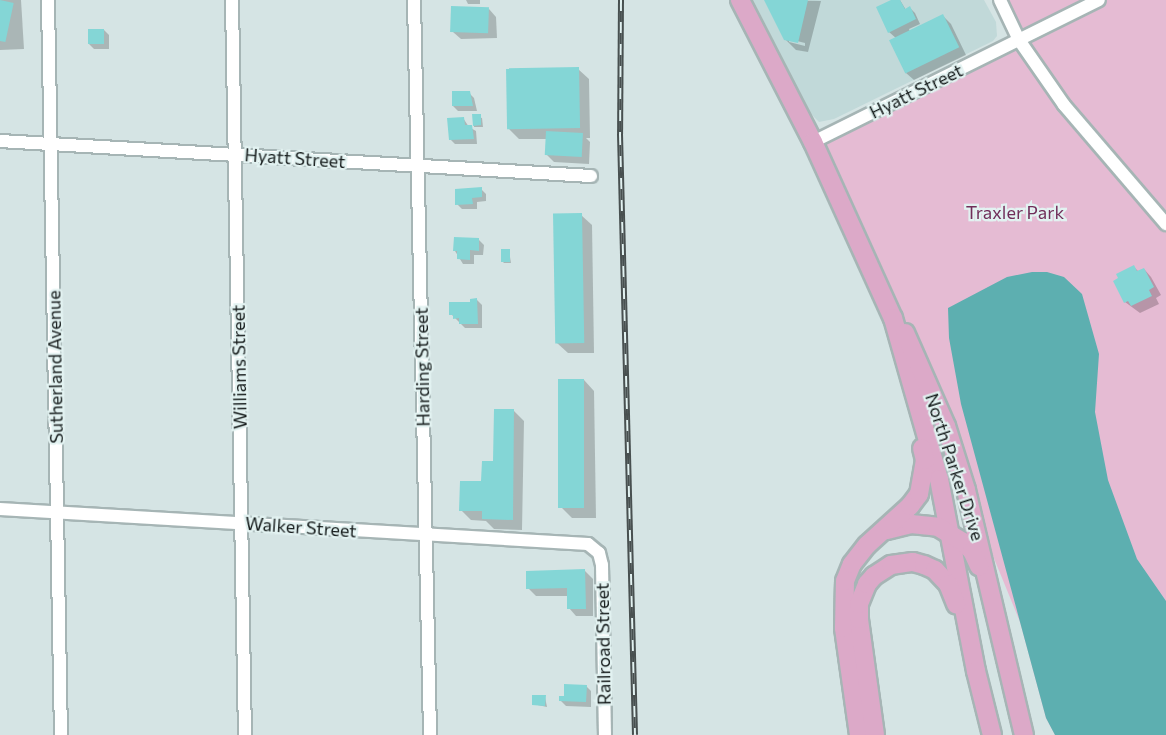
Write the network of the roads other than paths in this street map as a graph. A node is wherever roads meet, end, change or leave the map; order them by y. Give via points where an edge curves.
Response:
1 (48, 0) edge
2 (232, 0) edge
3 (414, 0) edge
4 (740, 0) edge
5 (1000, 0) edge
6 (1099, 0) edge
7 (1019, 40) junction
8 (0, 141) edge
9 (813, 142) junction
10 (51, 143) junction
11 (236, 154) junction
12 (417, 166) junction
13 (591, 176) dead end
14 (830, 181) junction
15 (1166, 224) edge
16 (917, 404) junction
17 (0, 509) edge
18 (58, 512) junction
19 (241, 523) junction
20 (881, 533) junction
21 (950, 533) junction
22 (426, 534) junction
23 (599, 553) joint
24 (990, 589) junction
25 (976, 671) junction
26 (1013, 688) junction
27 (61, 735) edge
28 (245, 735) edge
29 (430, 735) edge
30 (605, 735) edge
31 (859, 735) edge
32 (875, 735) edge
33 (992, 735) edge
34 (1024, 735) edge
35 (1033, 735) edge

1 - 10 street, Sutherland Avenue
2 - 11 street, Williams Street
3 - 12 street, Harding Street
4 - 9 main road, North Parker Drive
5 - 7 street
6 - 7 street, Hyatt Street
7 - 9 street, Hyatt Street
7 - 15 street via 1064,105
8 - 10 street, Hyatt Street
9 - 14 main road, North Parker Drive
10 - 11 street, Hyatt Street
10 - 18 street, Sutherland Avenue
11 - 12 street, Hyatt Street
11 - 19 street, Williams Street
12 - 13 street, Hyatt Street
12 - 22 street, Harding Street
14 - 16 main road, North Parker Drive via 893,318
14 - 24 main road, North Parker Drive via 921,365 946,426
16 - 20 main road via 925,460 919,494
16 - 21 main road, North Parker Drive
17 - 18 street, Walker Street
18 - 19 street, Walker Street
18 - 27 street, Sutherland Avenue
19 - 22 street, Walker Street
19 - 28 street, Williams Street
20 - 21 main road via 911,524 938,527
20 - 31 main road via 852,564 845,580 844,628
21 - 24 main road via 972,551
21 - 25 main road, North Parker Drive
22 - 23 street, Walker Street via 582,543
22 - 29 street, Harding Street
23 - 30 street, Railroad Street
24 - 26 main road, North Parker Drive
25 - 32 main road via 952,592 943,578 913,562 881,570 867,584 859,604
25 - 33 main road, North Parker Drive
26 - 34 main road, North Parker Drive
26 - 35 main road

